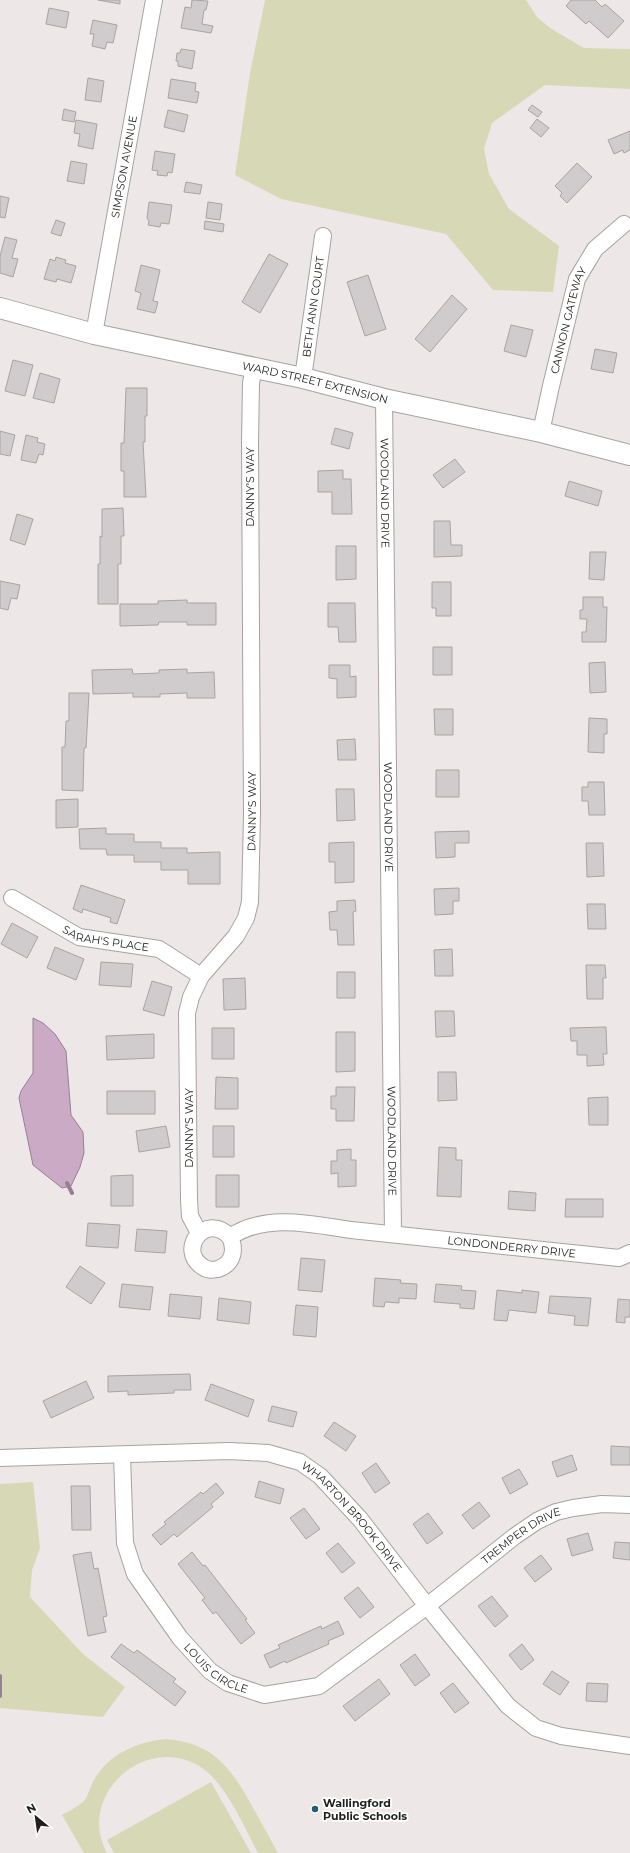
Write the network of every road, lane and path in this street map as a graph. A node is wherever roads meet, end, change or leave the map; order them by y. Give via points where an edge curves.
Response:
1 (154, 0) edge
2 (624, 224) dead end
3 (323, 236) dead end
4 (0, 308) edge
5 (94, 334) junction
6 (254, 367) junction
7 (303, 378) junction
8 (384, 399) junction
9 (541, 432) junction
10 (630, 455) edge
11 (12, 898) dead end
12 (201, 976) junction
13 (199, 1233) junction
14 (393, 1234) junction
15 (230, 1237) junction
16 (630, 1253) edge
17 (122, 1456) junction
18 (0, 1458) edge
19 (630, 1505) edge
20 (427, 1606) junction
21 (630, 1746) edge

1 - 5 street, SIMPSON AVENUE
2 - 9 street, CANNON GATEWAY via 595,250 577,279
3 - 7 street, BETH ANN COURT
4 - 5 street, WARD STREET EXTENSION
5 - 6 street, WARD STREET EXTENSION
6 - 7 street, WARD STREET EXTENSION
6 - 12 street, DANNY'S WAY via 251,383 250,442 250,902 246,918 236,936
7 - 8 street, WARD STREET EXTENSION
8 - 9 street, WARD STREET EXTENSION
8 - 14 street, WOODLAND DRIVE
9 - 10 street, WARD STREET EXTENSION
11 - 12 street, SARAH'S PLACE via 79,937 159,949
12 - 13 street, DANNY'S WAY via 190,996 187,1013 190,1216
13 - 15 street via 212,1228 225,1232
13 - 15 street via 192,1248 194,1257 202,1266 214,1270 230,1262 234,1254 234,1245
14 - 15 street via 321,1225 269,1222 241,1229
14 - 16 street, LONDONDERRY DRIVE via 619,1258
17 - 18 street, WHARTON BROOK DRIVE
17 - 20 street, WHARTON BROOK DRIVE via 229,1451 268,1453 300,1462 320,1476 344,1502
17 - 20 street, LOUIS CIRCLE via 125,1543 134,1574 180,1638 210,1671 228,1683 264,1695 319,1686
19 - 20 street, TREMPER DRIVE via 602,1504 574,1508 556,1512 537,1521
20 - 21 street, WHARTON BROOK DRIVE via 508,1706 536,1728 561,1736

